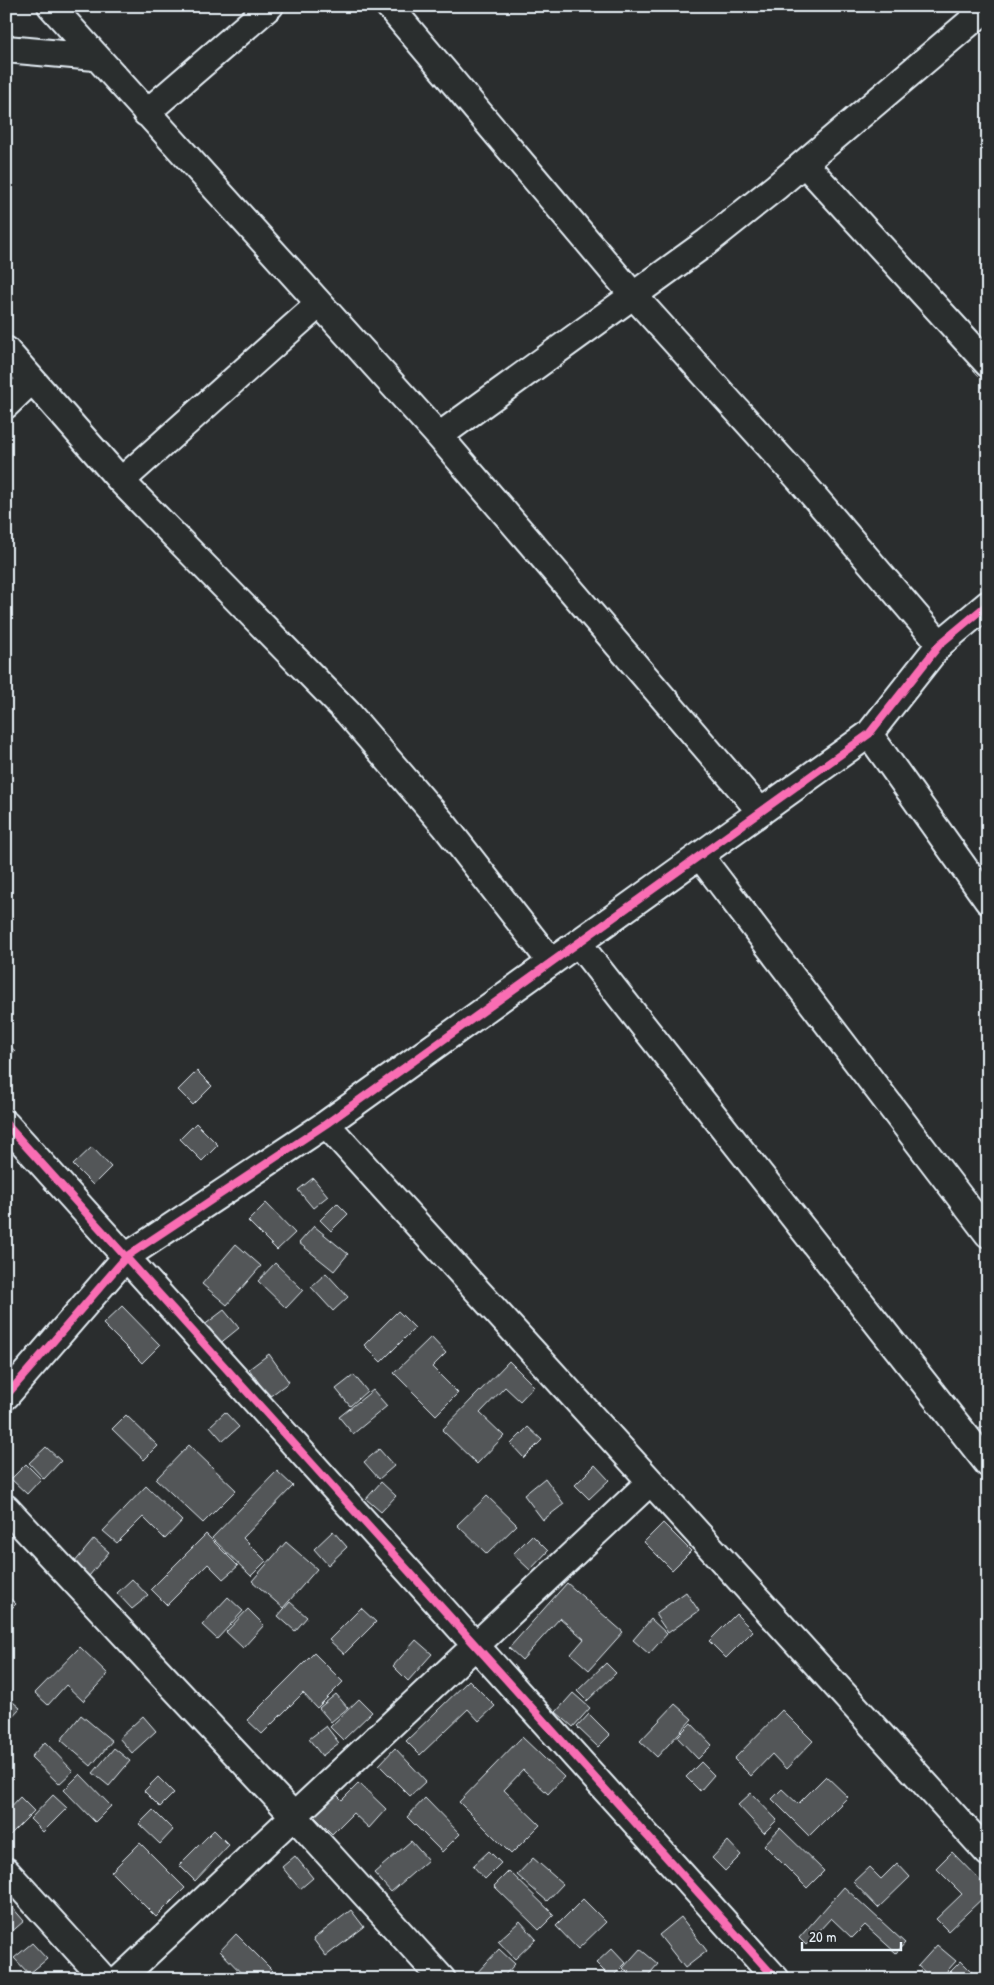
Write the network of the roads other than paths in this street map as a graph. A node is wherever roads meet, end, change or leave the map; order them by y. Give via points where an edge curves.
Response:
1 (51, 6) edge
2 (270, 6) edge
3 (389, 6) edge
4 (988, 7) edge
5 (6, 49) edge
6 (95, 57) junction
7 (146, 113) junction
8 (804, 163) junction
9 (633, 294) junction
10 (320, 304) junction
11 (6, 350) edge
12 (988, 364) edge
13 (32, 380) junction
14 (6, 405) edge
15 (439, 436) junction
16 (121, 481) junction
17 (988, 604) edge
18 (940, 644) junction
19 (869, 734) junction
20 (761, 812) junction
21 (700, 856) junction
22 (988, 901) edge
23 (578, 943) junction
24 (552, 962) junction
25 (6, 1124) edge
26 (326, 1124) junction
27 (988, 1234) edge
28 (127, 1256) junction
29 (6, 1396) edge
30 (988, 1464) edge
31 (650, 1482) junction
32 (6, 1508) edge
33 (475, 1646) junction
34 (294, 1816) junction
35 (985, 1844) edge
36 (6, 1871) edge
37 (104, 1979) edge
38 (120, 1979) edge
39 (442, 1979) edge
40 (776, 1979) edge

1 - 6 street
2 - 7 street
3 - 9 street
4 - 8 street
5 - 6 street
6 - 7 street
7 - 10 street
8 - 9 street via 707,242
8 - 12 street
9 - 15 street
9 - 18 street via 800,480
10 - 15 street
10 - 16 street
11 - 13 street
13 - 14 street
13 - 16 street
15 - 20 street
16 - 24 street via 348,713 445,826
17 - 18 street
18 - 19 street
19 - 20 street
19 - 22 street
20 - 21 street
21 - 23 street
21 - 27 street
23 - 24 street
23 - 30 street
24 - 26 street
25 - 28 street
26 - 28 street
26 - 31 street
28 - 29 street
28 - 33 street
31 - 33 street
31 - 35 street
32 - 34 street
33 - 34 street
33 - 40 street
34 - 38 street
34 - 39 street
36 - 37 street

